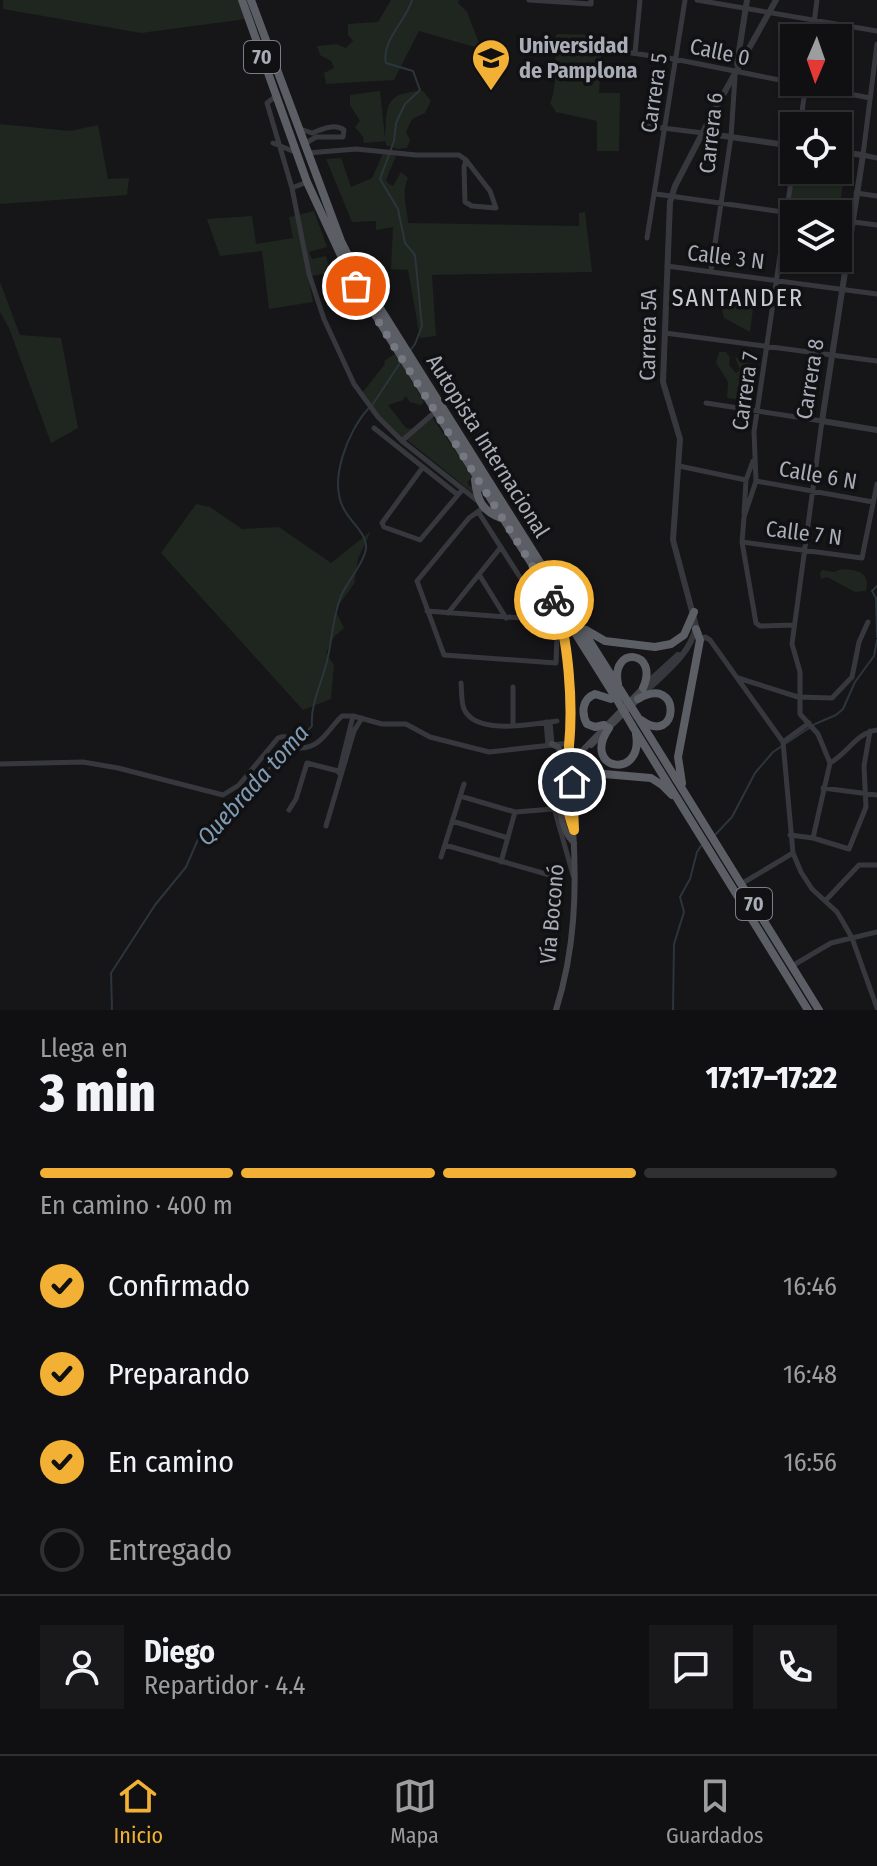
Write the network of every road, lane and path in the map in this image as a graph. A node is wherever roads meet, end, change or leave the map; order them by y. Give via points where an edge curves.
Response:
1 (242, 0) edge
2 (251, 0) edge
3 (529, 0) edge
4 (591, 0) edge
5 (640, 0) edge
6 (685, 0) edge
7 (697, 0) edge
8 (776, 0) edge
9 (817, 0) edge
10 (746, 4) edge
11 (769, 11) junction
12 (814, 20) junction
13 (814, 24) edge
14 (877, 31) edge
15 (877, 44) edge
16 (610, 50) dead end
17 (635, 53) junction
18 (674, 59) junction
19 (735, 72) junction
20 (780, 80) edge
21 (852, 94) edge
22 (276, 96) junction
23 (870, 98) junction
24 (647, 126) dead end
25 (299, 129) junction
26 (666, 129) junction
27 (289, 133) junction
28 (703, 133) junction
29 (731, 137) junction
30 (275, 144) junction
31 (305, 144) junction
32 (780, 144) edge
33 (296, 152) junction
34 (308, 153) junction
35 (852, 154) edge
36 (863, 155) junction
37 (877, 158) edge
38 (466, 160) junction
39 (307, 182) junction
40 (292, 188) junction
41 (856, 193) junction
42 (656, 194) junction
43 (877, 196) edge
44 (671, 197) junction
45 (721, 205) junction
46 (780, 211) edge
47 (852, 221) joint
48 (877, 225) edge
49 (647, 238) dead end
50 (780, 246) edge
51 (667, 266) junction
52 (711, 270) junction
53 (844, 272) edge
54 (775, 279) junction
55 (841, 289) junction
56 (877, 294) edge
57 (665, 333) junction
58 (767, 346) junction
59 (833, 355) junction
60 (877, 361) edge
61 (706, 403) dead end
62 (435, 412) junction
63 (757, 412) junction
64 (822, 421) junction
65 (374, 428) dead end
66 (877, 430) edge
67 (402, 441) junction
68 (755, 457) junction
69 (679, 466) junction
70 (423, 467) junction
71 (475, 476) junction
72 (746, 480) junction
73 (756, 481) junction
74 (877, 484) edge
75 (463, 489) junction
76 (811, 489) junction
77 (458, 495) junction
78 (873, 502) junction
79 (481, 508) junction
80 (744, 517) junction
81 (502, 518) junction
82 (742, 542) junction
83 (501, 547) junction
84 (804, 548) junction
85 (480, 576) junction
86 (554, 601) junction
87 (427, 611) junction
88 (694, 612) junction
89 (448, 613) junction
90 (571, 613) junction
91 (506, 618) junction
92 (548, 620) junction
93 (868, 622) dead end
94 (793, 625) junction
95 (696, 629) junction
96 (700, 640) junction
97 (737, 678) junction
98 (461, 683) dead end
99 (513, 687) dead end
100 (643, 688) junction
101 (617, 694) junction
102 (798, 697) junction
103 (638, 699) junction
104 (353, 716) junction
105 (362, 718) junction
106 (636, 723) junction
107 (809, 723) junction
108 (513, 725) junction
109 (606, 727) junction
110 (874, 730) edge
111 (783, 742) junction
112 (570, 743) junction
113 (550, 744) junction
114 (347, 748) junction
115 (830, 763) junction
116 (0, 764) edge
117 (562, 764) junction
118 (340, 774) junction
119 (464, 784) dead end
120 (823, 788) junction
121 (551, 792) junction
122 (559, 793) junction
123 (864, 793) junction
124 (877, 795) edge
125 (460, 796) junction
126 (688, 798) junction
127 (572, 802) junction
128 (553, 809) junction
129 (289, 810) dead end
130 (515, 812) junction
131 (688, 814) junction
132 (452, 821) junction
133 (326, 826) dead end
134 (574, 830) junction
135 (790, 835) junction
136 (508, 838) junction
137 (813, 838) junction
138 (574, 843) junction
139 (445, 845) junction
140 (793, 853) junction
141 (441, 857) dead end
142 (501, 862) junction
143 (877, 865) edge
144 (560, 878) dead end
145 (576, 882) junction
146 (741, 884) junction
147 (826, 900) junction
148 (877, 932) edge
149 (852, 938) junction
150 (792, 966) junction
151 (877, 1008) edge
152 (559, 1009) edge
153 (808, 1010) edge
154 (819, 1010) edge

1 - 22 highway, Autopista Internacional / 70
2 - 25 highway, Autopista Internacional / 70
3 - 4 street
5 - 17 street
6 - 18 street, Carrera 5
7 - 10 street
8 - 11 street
9 - 12 street
10 - 11 street
10 - 19 street, Carrera 6
11 - 12 street
11 - 19 street
12 - 13 street
12 - 14 street
15 - 23 street, Carrera 8
16 - 17 street, Calle 0
17 - 18 street, Calle 0
18 - 19 street, Calle 0
18 - 26 street, Carrera 5
19 - 20 street, Calle 0
19 - 28 street
19 - 29 street, Carrera 6
21 - 23 street, Calle 0
22 - 27 highway, Autopista Internacional / 70
22 - 30 street via 267,103
23 - 36 street, Carrera 8
24 - 26 street
25 - 31 highway, Autopista Internacional / 70
25 - 31 street via 318,134
26 - 28 street
26 - 42 street, Carrera 5
27 - 30 street
27 - 33 highway, Autopista Internacional / 70
28 - 29 street
28 - 44 street
29 - 32 street
29 - 45 street, Carrera 6
30 - 33 street
30 - 40 street
31 - 34 highway, Autopista Internacional / 70
33 - 39 highway, Autopista Internacional / 70
34 - 38 street via 356,149 456,154
34 - 90 highway, Autopista Internacional / 70 via 341,241 362,280
35 - 36 street
36 - 37 street
36 - 41 street, Carrera 8
38 - 38 street via 493,195 496,208 465,202
39 - 40 street
39 - 62 highway, Autopista Internacional / 70 via 349,273
40 - 67 street via 324,319 354,384
41 - 43 street
41 - 47 street, Carrera 8
42 - 44 street
42 - 49 street, Carrera 5
44 - 45 street
44 - 51 street, Carrera 5A
45 - 46 street
45 - 52 street, Carrera 6
47 - 48 street
50 - 54 street, Carrera 7
51 - 52 street, Calle 3 N
51 - 57 street, Carrera 5A
52 - 54 street, Calle 3 N
53 - 55 street, Carrera 8
54 - 55 street, Calle 3 N
54 - 58 street, Carrera 7
55 - 56 street, Calle 3 N
55 - 59 street, Carrera 8
57 - 58 street
57 - 69 street, Carrera 5A via 663,382 679,429
58 - 59 street
58 - 63 street, Carrera 7
59 - 60 street
59 - 64 street, Carrera 8
61 - 63 street
62 - 67 street
62 - 71 highway, Autopista Internacional / 70
63 - 64 street
63 - 68 street, Carrera 7
64 - 66 street
64 - 76 street, Carrera 8
65 - 70 street
67 - 75 street
68 - 72 street
68 - 73 street, Carrera 7
69 - 72 street, Calle 6 N
69 - 88 street, Carrera 5A via 673,540
70 - 77 street
70 - 77 street via 384,527 420,540
71 - 79 highway
71 - 81 highway, Autopista Internacional / 70
72 - 80 street
73 - 76 street, Calle 6 N
73 - 80 street, Carrera 7
74 - 78 street
75 - 77 street
75 - 79 street
76 - 78 street, Calle 6 N
76 - 84 street, Carrera 8
78 - 84 street, Calle 7 N via 862,558
79 - 81 highway
79 - 83 street
79 - 87 street via 418,579
80 - 82 street, Carrera 7
81 - 86 highway, Autopista Internacional / 70
82 - 84 street, Calle 7 N
82 - 94 street, Carrera 7 via 756,623
83 - 85 street
83 - 92 street
84 - 94 street, Carrera 8
85 - 89 street
85 - 91 street
86 - 101 highway, Autopista Internacional / 70
86 - 112 highway via 565,638
87 - 89 street
87 - 92 street via 444,655 554,663 558,638
88 - 90 highway via 684,635 662,647 598,639
88 - 95 street, Carrera 5A
88 - 100 street via 686,645
89 - 91 street
90 - 101 highway, Autopista Internacional / 70
91 - 92 street
93 - 102 street via 852,677 842,689 832,698
94 - 102 street, Carrera 8
95 - 96 highway
95 - 103 street via 682,655
96 - 97 street via 710,640
96 - 126 highway via 678,757
97 - 102 street
97 - 111 street
98 - 108 street via 466,714 490,727
99 - 108 street
100 - 101 highway via 646,665 631,657 618,667
100 - 109 main road, Vía Boconó
101 - 106 highway, Autopista Internacional / 70, bridge
101 - 106 highway, Autopista Internacional / 70, bridge
101 - 109 highway via 595,694 585,704 587,724
102 - 107 street, Carrera 8 via 800,714
103 - 106 highway via 659,693 672,709 661,725
103 - 109 main road, Vía Boconó
104 - 105 street
104 - 114 street
104 - 116 street via 342,716 320,743 304,749 290,737 278,738 239,785 223,795 83,762
105 - 113 street via 406,724 430,737 489,752
105 - 114 street
106 - 109 highway via 637,753 620,765 608,762 601,751
106 - 126 highway, Autopista Internacional / 70
106 - 131 highway, Autopista Internacional / 70
107 - 111 street
107 - 115 street, Carrera 8
108 - 113 street via 551,722
109 - 127 main road, Vía Boconó via 573,771
110 - 115 street
110 - 123 street via 864,766
111 - 135 street
112 - 113 street
112 - 134 highway via 564,795
113 - 117 main road via 560,750
114 - 118 street
115 - 120 street
117 - 121 street via 552,773
117 - 122 main road
118 - 129 street via 306,764
118 - 133 street
119 - 125 street
120 - 123 street
120 - 137 street
121 - 122 street
121 - 128 street
122 - 138 main road via 566,833
123 - 124 street
123 - 137 street via 866,807 849,849
125 - 130 street
125 - 132 street
126 - 146 highway, Autopista Internacional / 70
127 - 131 highway via 595,776 648,778 662,785
127 - 134 main road, Vía Boconó
128 - 130 street
128 - 145 street
130 - 136 street
131 - 153 highway, Autopista Internacional / 70
132 - 136 street
132 - 139 street
134 - 138 main road, Vía Boconó
135 - 137 street
135 - 140 street
136 - 142 street
138 - 145 main road, Vía Boconó
139 - 141 street
139 - 142 street
140 - 146 street
140 - 147 street via 807,881
142 - 144 street
143 - 147 street via 859,865
145 - 152 main road, Vía Boconó
146 - 150 highway, Autopista Internacional / 70
147 - 149 street
148 - 149 street
149 - 150 street via 831,943
149 - 151 street
150 - 154 highway, Autopista Internacional / 70

